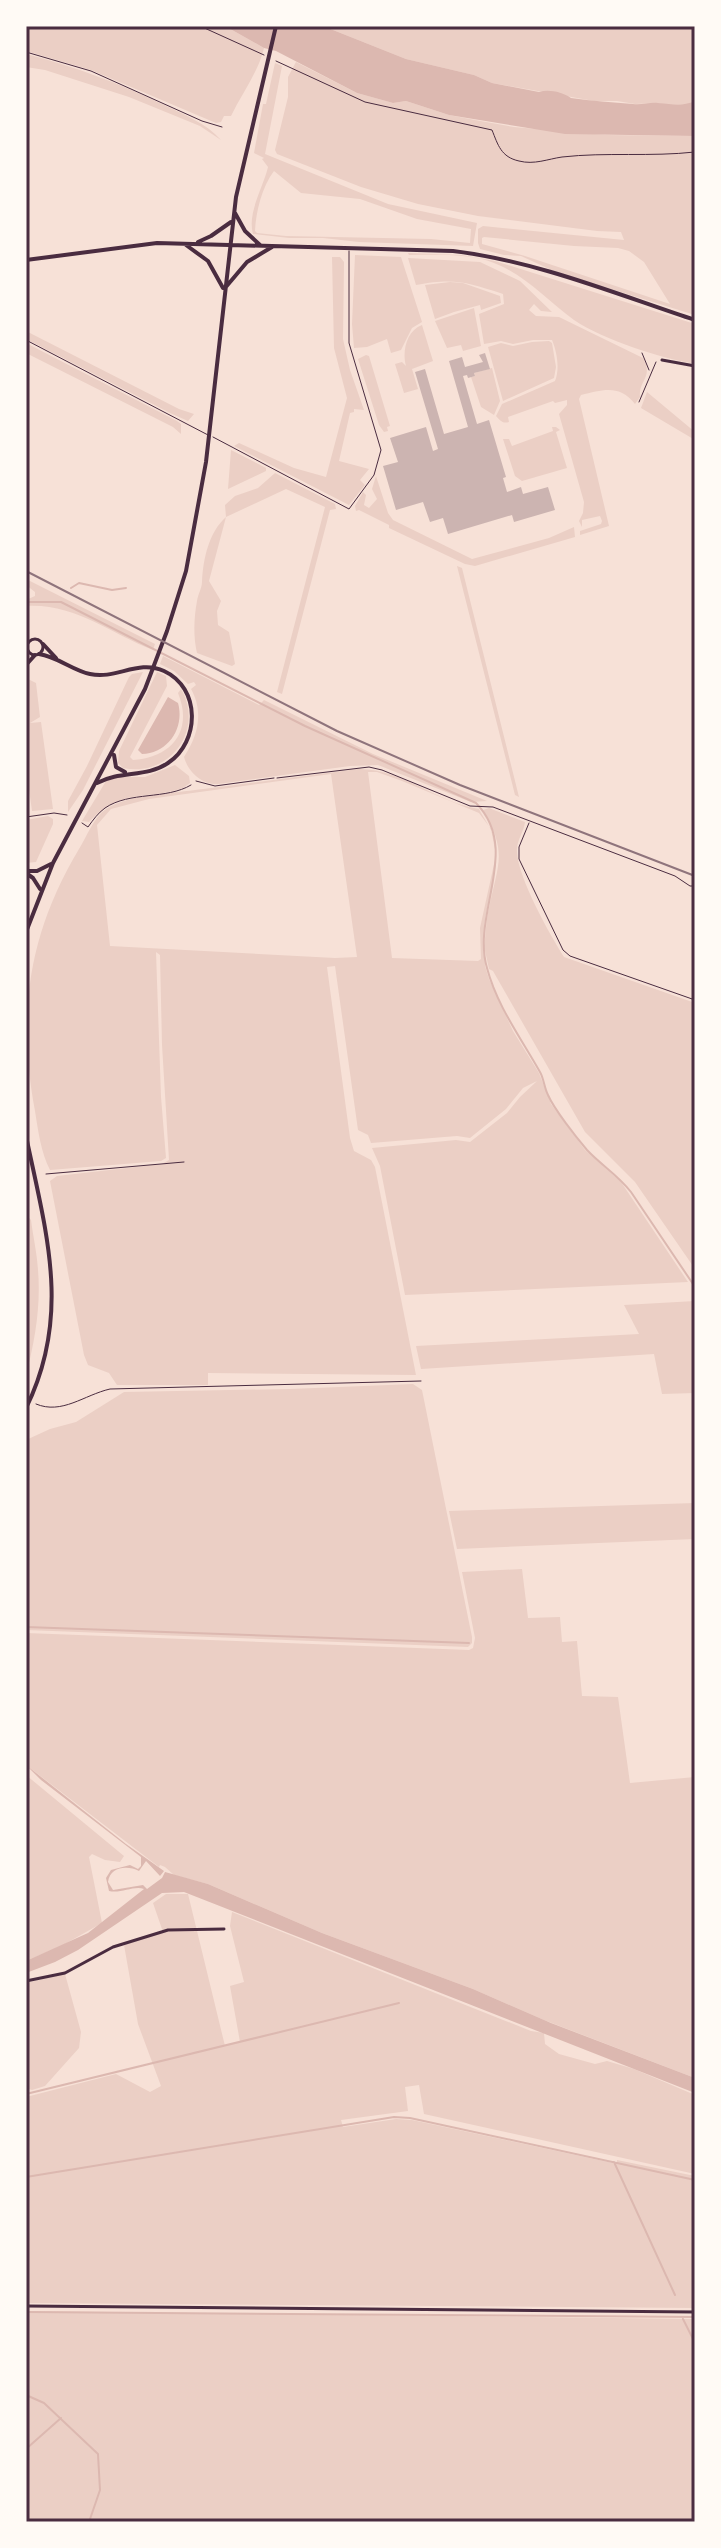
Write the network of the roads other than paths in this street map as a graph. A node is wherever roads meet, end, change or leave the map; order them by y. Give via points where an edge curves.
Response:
1 (276, 26) edge
2 (234, 211) junction
3 (232, 220) junction
4 (183, 243) junction
5 (195, 243) junction
6 (230, 244) junction
7 (260, 245) junction
8 (275, 246) junction
9 (349, 248) junction
10 (26, 260) edge
11 (224, 290) junction
12 (695, 320) edge
13 (26, 340) edge
14 (662, 360) road end
15 (695, 366) edge
16 (29, 639) edge
17 (43, 644) junction
18 (27, 649) edge
19 (37, 655) junction
20 (26, 658) edge
21 (58, 659) junction
22 (26, 665) edge
23 (114, 751) junction
24 (127, 773) junction
25 (274, 778) road end
26 (196, 781) road end
27 (96, 784) junction
28 (53, 863) junction
29 (26, 872) edge
30 (41, 890) junction
31 (26, 932) edge
32 (26, 1136) edge
33 (26, 1408) edge
34 (224, 1929) dead end
35 (26, 1981) edge
36 (26, 2306) edge
37 (695, 2312) edge

1 - 2 main road
2 - 3 main road
2 - 7 main road
3 - 5 main road
3 - 6 main road
4 - 5 main road
4 - 10 main road
4 - 11 main road via 208,261
5 - 6 main road
6 - 7 main road
6 - 11 main road
7 - 8 main road
8 - 9 main road
8 - 11 main road via 247,262
9 - 12 main road via 474,253
9 - 13 lane via 349,343 381,450 374,475 349,509
11 - 23 main road via 192,544 145,689
14 - 15 street
16 - 17 street
16 - 18 street
17 - 19 street
17 - 21 main road
18 - 19 street
18 - 20 main road
19 - 21 main road
19 - 22 main road
21 - 24 main road via 98,676 159,669 187,693 192,719 183,748 159,768
23 - 24 main road via 116,767
23 - 27 main road
24 - 27 main road
25 - 26 lane via 215,786
27 - 28 main road
28 - 29 main road
28 - 30 main road
29 - 30 main road
30 - 31 main road
32 - 33 main road via 46,1229 53,1303 46,1355
34 - 35 street via 168,1930 113,1947 65,1973
36 - 37 street

